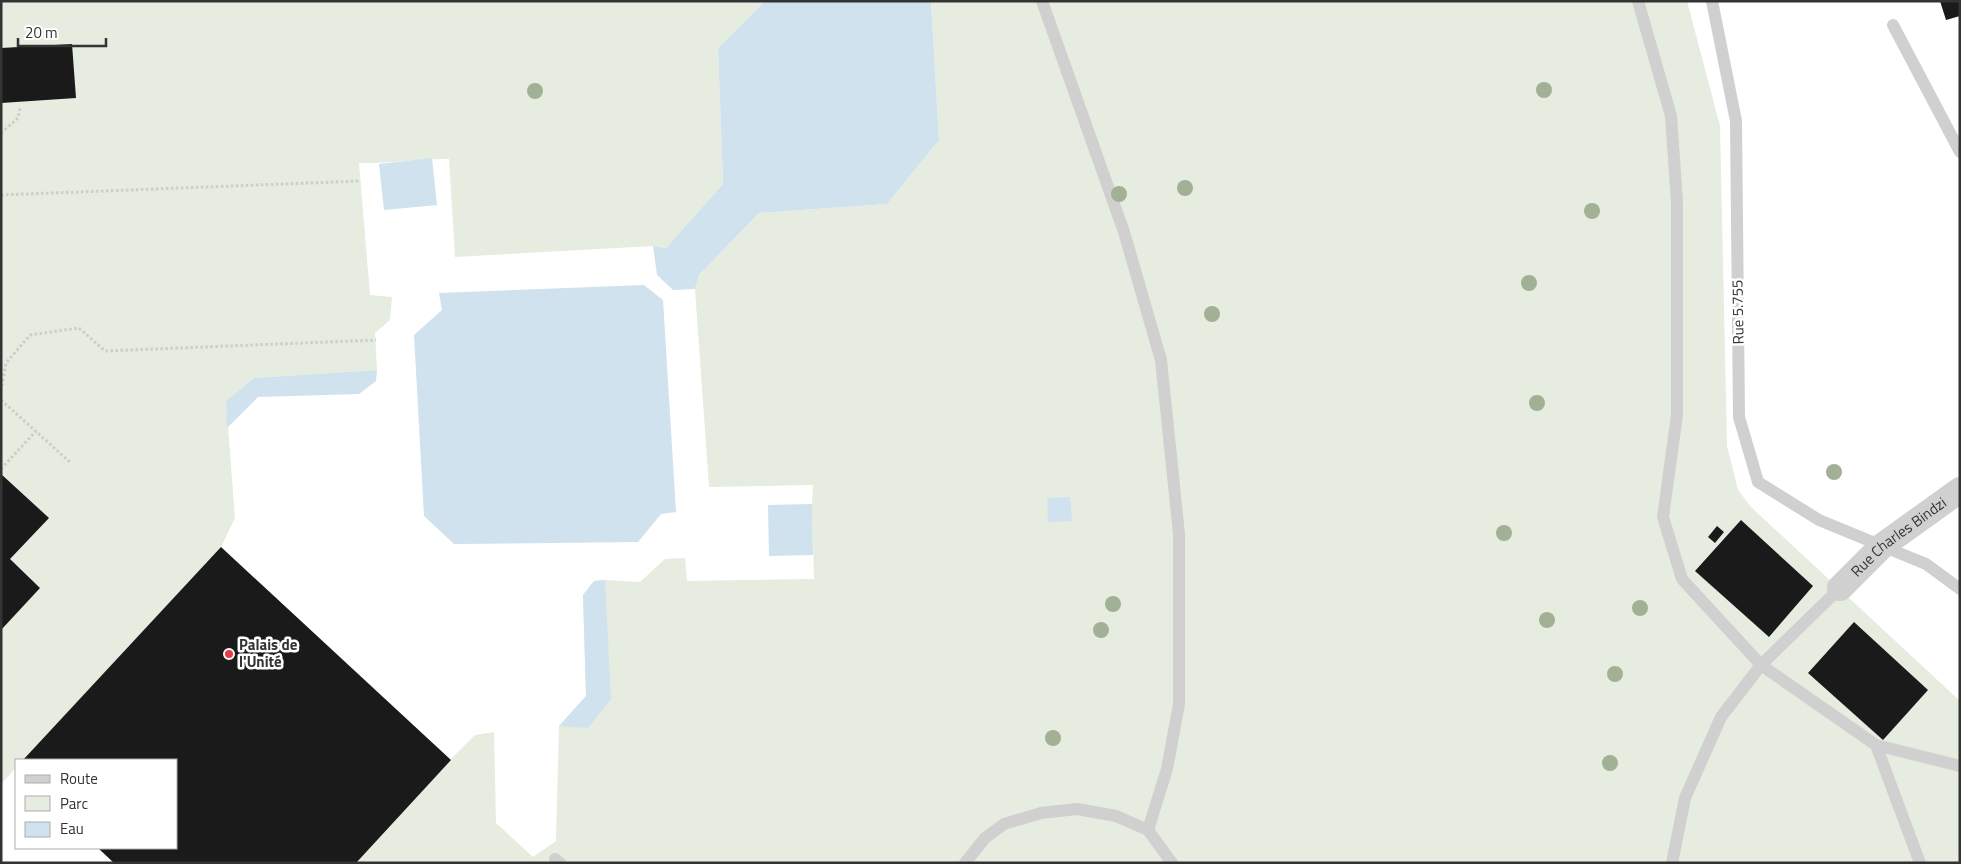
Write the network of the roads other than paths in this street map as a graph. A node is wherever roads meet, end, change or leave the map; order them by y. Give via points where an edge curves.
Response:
1 (1042, 1) edge
2 (1638, 1) edge
3 (1712, 1) edge
4 (1893, 25) dead end
5 (1960, 152) edge
6 (1960, 490) edge
7 (1882, 546) junction
8 (1840, 588) joint
9 (1960, 589) edge
10 (1761, 665) junction
11 (1876, 745) junction
12 (1960, 766) edge
13 (1148, 830) junction
14 (965, 863) edge
15 (1172, 863) edge
16 (1672, 863) edge
17 (1920, 863) edge

1 - 13 lane via 1124,232 1161,360 1179,534 1179,704 1167,769
2 - 10 lane via 1670,116 1678,202 1677,415 1663,517 1682,579
3 - 7 lane, Rue 5.755 via 1736,121 1739,417 1758,482 1819,520
4 - 5 lane
6 - 7 street, Rue Charles Bindzi
7 - 8 street, Rue Charles Bindzi
7 - 9 lane, Rue 5.755 via 1926,564
8 - 10 lane
10 - 11 lane
10 - 16 lane via 1720,717 1686,798
11 - 12 lane
11 - 17 lane
13 - 14 lane via 1116,816 1077,809 1041,813 1004,824 985,838
13 - 15 lane

